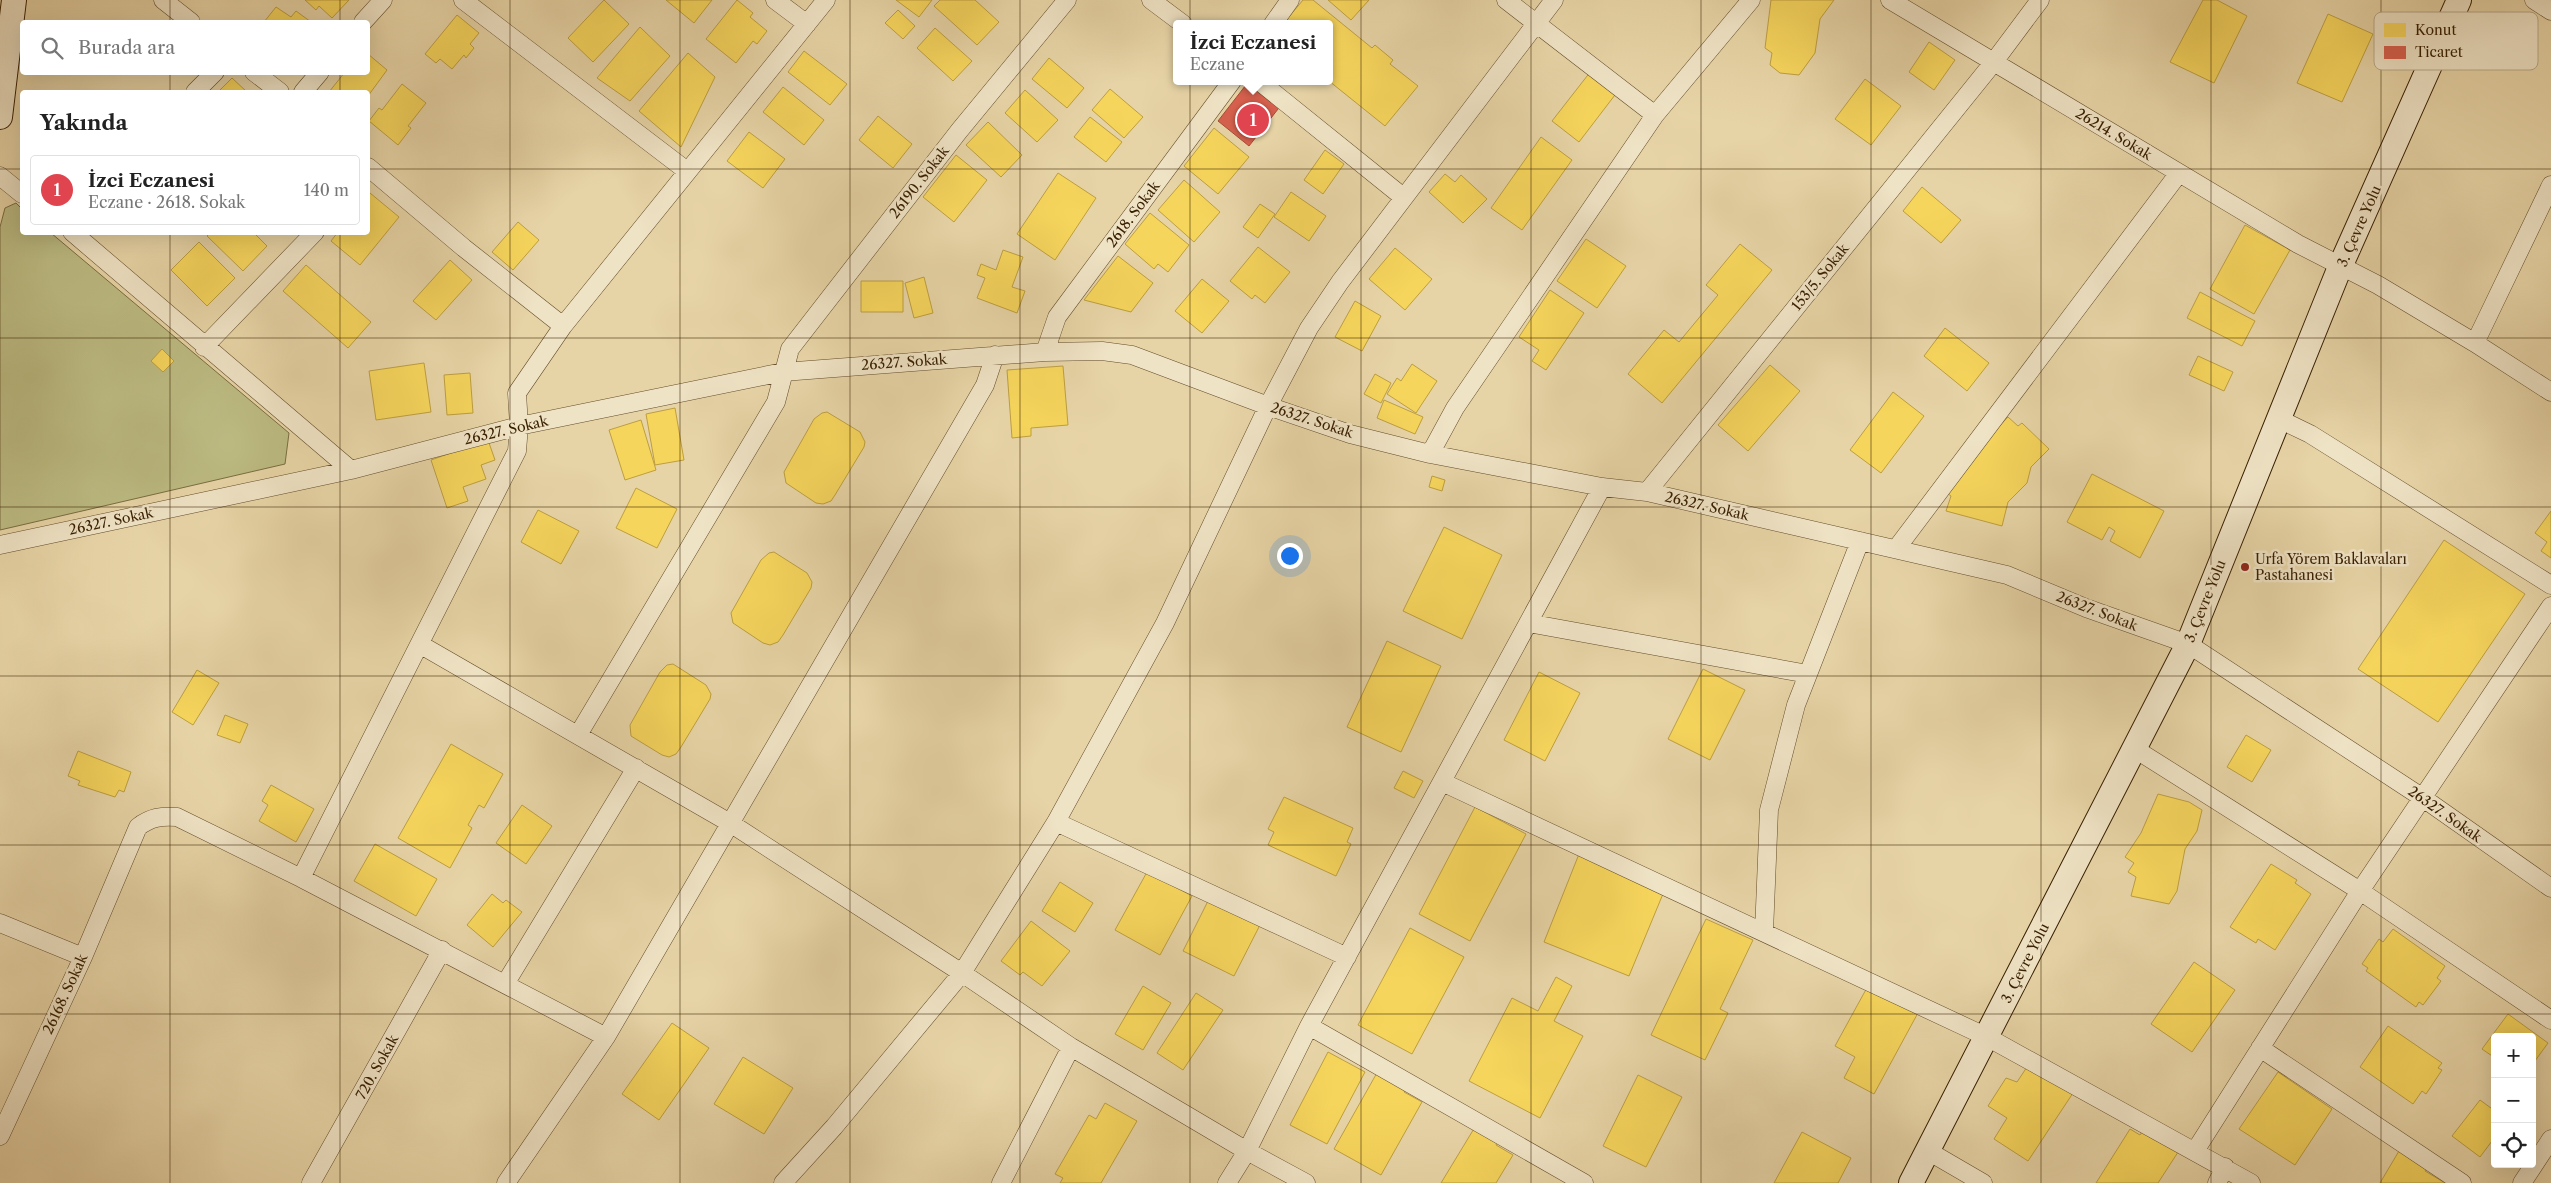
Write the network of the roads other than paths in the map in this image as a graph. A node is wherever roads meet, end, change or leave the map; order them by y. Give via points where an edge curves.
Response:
1 (14, 0) edge
2 (163, 0) edge
3 (383, 0) edge
4 (463, 0) edge
5 (775, 0) edge
6 (826, 0) edge
7 (1067, 0) edge
8 (1150, 0) edge
9 (1290, 0) edge
10 (1506, 0) edge
11 (1554, 0) edge
12 (1751, 0) edge
13 (1890, 0) edge
14 (2040, 0) edge
15 (2459, 0) edge
16 (2534, 0) edge
17 (2454, 12) edge
18 (2551, 12) edge
19 (188, 20) edge
20 (366, 20) edge
21 (1178, 20) edge
22 (1276, 20) edge
23 (1536, 22) junction
24 (807, 24) junction
25 (1993, 62) junction
26 (2428, 70) edge
27 (212, 75) edge
28 (258, 75) edge
29 (317, 75) edge
30 (1229, 85) edge
31 (1265, 85) edge
32 (197, 90) edge
33 (277, 90) edge
34 (305, 90) edge
35 (1655, 115) junction
36 (0, 118) edge
37 (687, 171) junction
38 (370, 172) edge
39 (2179, 173) junction
40 (0, 176) edge
41 (2551, 185) edge
42 (20, 192) edge
43 (1404, 197) junction
44 (75, 235) edge
45 (312, 235) edge
46 (2340, 267) junction
47 (563, 326) junction
48 (2475, 343) junction
49 (204, 347) junction
50 (1045, 352) junction
51 (995, 355) junction
52 (783, 372) junction
53 (2551, 392) edge
54 (1268, 406) junction
55 (2279, 419) junction
56 (519, 426) junction
57 (1430, 454) junction
58 (351, 470) junction
59 (1602, 486) junction
60 (1647, 492) junction
61 (1860, 541) junction
62 (0, 545) edge
63 (1896, 550) junction
64 (2551, 585) edge
65 (2551, 606) edge
66 (1528, 623) junction
67 (2188, 644) junction
68 (421, 645) junction
69 (1808, 674) junction
70 (578, 735) junction
71 (2135, 748) junction
72 (636, 768) junction
73 (1442, 782) junction
74 (2423, 798) junction
75 (1056, 822) junction
76 (730, 823) junction
77 (301, 878) junction
78 (2551, 888) edge
79 (2360, 891) junction
80 (0, 923) edge
81 (1764, 932) junction
82 (442, 950) junction
83 (82, 957) junction
84 (1347, 957) junction
85 (962, 973) junction
86 (505, 984) junction
87 (2551, 1020) edge
88 (1309, 1026) junction
89 (606, 1037) junction
90 (1987, 1037) junction
91 (1071, 1047) junction
92 (2260, 1048) junction
93 (0, 1136) edge
94 (2551, 1139) edge
95 (1247, 1151) junction
96 (1928, 1151) junction
97 (2195, 1151) junction
98 (2221, 1175) edge
99 (311, 1183) edge
100 (506, 1183) edge
101 (783, 1183) edge
102 (1001, 1183) edge
103 (1227, 1183) edge
104 (1306, 1183) edge
105 (1584, 1183) edge
106 (1911, 1183) edge
107 (1983, 1183) edge
108 (2251, 1183) edge
109 (2462, 1183) edge
110 (2522, 1183) edge

1 - 36 main road
2 - 19 street
3 - 20 street
4 - 37 street
5 - 24 street
6 - 24 street
7 - 52 street, 26190. Sokak via 959,131 790,349
8 - 21 street
9 - 22 street
10 - 23 street
11 - 23 street
12 - 35 street
13 - 25 street, 26214. Sokak
14 - 25 street, 153/5. Sokak
15 - 17 main road, 3. Çevre Yolu
16 - 18 street
23 - 35 street
23 - 43 street
24 - 37 street
25 - 39 street, 26214. Sokak
25 - 60 street, 153/5. Sokak
26 - 46 main road, 3. Çevre Yolu
27 - 32 street
28 - 33 street
29 - 34 street
30 - 50 street, 2618. Sokak via 1057,317
31 - 43 street
35 - 57 street via 1460,400
37 - 47 street
38 - 47 street
39 - 46 street, 26214. Sokak
39 - 63 street
40 - 42 street
41 - 48 street
43 - 54 street via 1309,328
44 - 49 street
45 - 49 street
46 - 48 street, 26214. Sokak via 2378,285
46 - 55 main road, 3. Çevre Yolu
47 - 56 street via 517,394
48 - 53 street, 26214. Sokak
49 - 58 street
50 - 51 street, 26327. Sokak
50 - 54 street, 26327. Sokak via 1102,351 1132,355
51 - 52 street, 26327. Sokak
51 - 76 street via 985,385
52 - 56 street, 26327. Sokak
52 - 70 street, 26190. Sokak via 776,402
54 - 57 street, 26327. Sokak via 1350,434
54 - 75 street via 1165,623
55 - 64 street via 2310,434
55 - 67 main road, 3. Çevre Yolu
56 - 58 street, 26327. Sokak
56 - 68 street via 517,452
57 - 59 street, 26327. Sokak
58 - 62 street, 26327. Sokak
59 - 60 street, 26327. Sokak
59 - 66 street
60 - 61 street, 26327. Sokak
61 - 63 street, 26327. Sokak
61 - 69 street
63 - 67 street, 26327. Sokak via 2007,575 2086,608
65 - 74 street
66 - 69 street
66 - 73 street
67 - 71 main road, 3. Çevre Yolu
67 - 74 street, 26327. Sokak
68 - 70 street
68 - 77 street
69 - 81 street via 1796,705 1768,810
70 - 72 street
71 - 79 street
71 - 90 main road, 3. Çevre Yolu
72 - 76 street
72 - 86 street
73 - 81 street
73 - 84 street
74 - 78 street, 26327. Sokak
74 - 79 street
75 - 84 street
75 - 85 street
76 - 85 street
76 - 89 street
77 - 82 street, 26168. Sokak
77 - 83 street, 26168. Sokak via 178,817 160,816 147,820 138,827
79 - 87 street
79 - 92 street
80 - 83 street
81 - 90 street
82 - 86 street, 26168. Sokak
82 - 99 street, 720. Sokak
83 - 93 street, 26168. Sokak
84 - 88 street
85 - 91 street
85 - 101 street
86 - 89 street, 26168. Sokak
88 - 95 street
88 - 105 street
89 - 100 street
90 - 96 main road, 3. Çevre Yolu
90 - 97 street
91 - 95 street
91 - 102 street
92 - 97 street
92 - 109 street
94 - 110 street
95 - 103 street
95 - 104 street
96 - 106 main road, 3. Çevre Yolu
96 - 107 street
97 - 98 street
98 - 108 street

